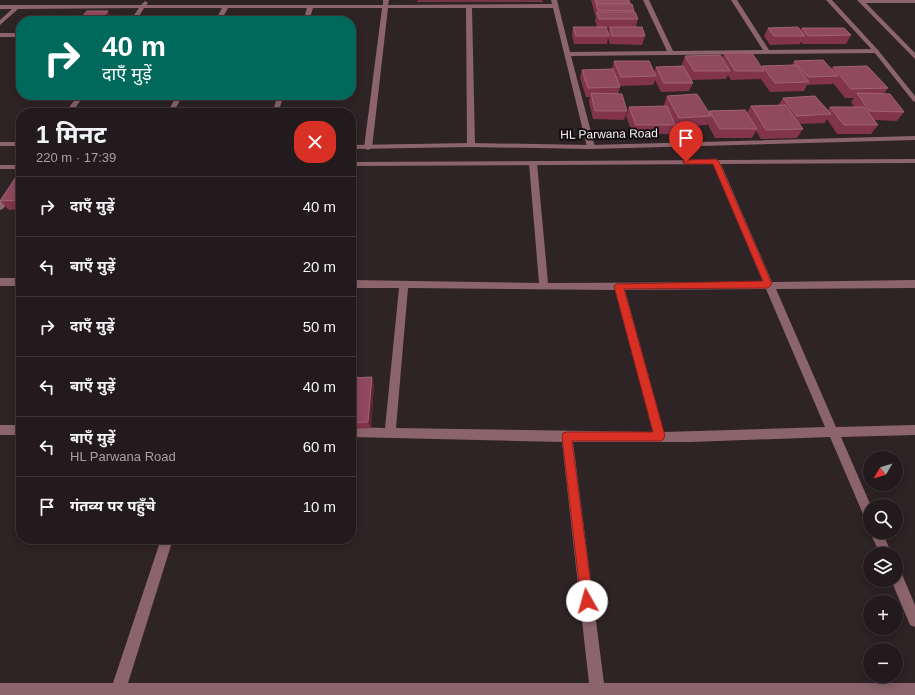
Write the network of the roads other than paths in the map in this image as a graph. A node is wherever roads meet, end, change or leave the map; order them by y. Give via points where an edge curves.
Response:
1 (46, 0) edge
2 (148, 0) edge
3 (251, 0) edge
4 (646, 0) edge
5 (734, 0) edge
6 (829, 0) edge
7 (861, 1) edge
8 (915, 1) edge
9 (386, 3) edge
10 (555, 3) edge
11 (311, 6) junction
12 (469, 6) junction
13 (0, 7) edge
14 (17, 7) junction
15 (39, 7) junction
16 (143, 7) junction
17 (226, 7) junction
18 (248, 7) junction
19 (137, 16) edge
20 (221, 16) edge
21 (308, 16) edge
22 (0, 23) edge
23 (0, 35) edge
24 (16, 35) edge
25 (876, 51) junction
26 (768, 53) junction
27 (568, 54) junction
28 (671, 54) junction
29 (915, 57) edge
30 (915, 100) edge
31 (915, 138) edge
32 (0, 144) edge
33 (16, 144) edge
34 (471, 145) junction
35 (356, 147) edge
36 (591, 147) junction
37 (368, 148) junction
38 (915, 161) edge
39 (716, 162) junction
40 (533, 163) junction
41 (356, 164) edge
42 (0, 167) edge
43 (16, 167) edge
44 (16, 186) edge
45 (0, 207) edge
46 (0, 282) edge
47 (16, 282) edge
48 (356, 284) edge
49 (768, 284) junction
50 (915, 284) edge
51 (404, 285) junction
52 (619, 286) junction
53 (544, 287) junction
54 (0, 430) edge
55 (16, 430) edge
56 (915, 430) edge
57 (832, 431) junction
58 (356, 432) edge
59 (390, 432) junction
60 (567, 436) junction
61 (660, 436) junction
62 (863, 501) edge
63 (165, 544) edge
64 (901, 587) edge
65 (915, 620) edge
66 (0, 690) edge
67 (118, 690) junction
68 (910, 692) edge
69 (274, 693) edge
70 (598, 693) edge

1 - 15 street
2 - 16 street
3 - 18 street
4 - 28 street
5 - 26 street
6 - 25 street
7 - 8 street
7 - 29 street
9 - 11 street
9 - 12 street
9 - 37 street
10 - 12 street
10 - 27 street
11 - 18 street
11 - 21 street
12 - 34 street
13 - 14 street
14 - 15 street
14 - 22 street
15 - 16 street
16 - 17 street
16 - 19 street
17 - 18 street
17 - 20 street
23 - 24 street
25 - 26 street
25 - 30 street
26 - 28 street
27 - 28 street
27 - 36 street
31 - 36 street, HL Parwana Road
32 - 33 street
34 - 36 street, HL Parwana Road
34 - 37 street, HL Parwana Road
35 - 37 street, HL Parwana Road
38 - 39 street, HL Parwana Road
39 - 40 street, HL Parwana Road
39 - 49 street
40 - 41 street, HL Parwana Road
40 - 53 street
42 - 43 street
44 - 45 street
46 - 47 street
48 - 51 street
49 - 50 street
49 - 52 street
49 - 57 street
51 - 53 street
51 - 59 street
52 - 53 street
52 - 61 street
54 - 55 street
56 - 57 street
57 - 61 street
57 - 62 street
58 - 59 street
59 - 60 street
60 - 61 street
60 - 70 street
63 - 67 street
64 - 65 street
66 - 67 street
67 - 69 street
68 - 70 street
69 - 70 street

